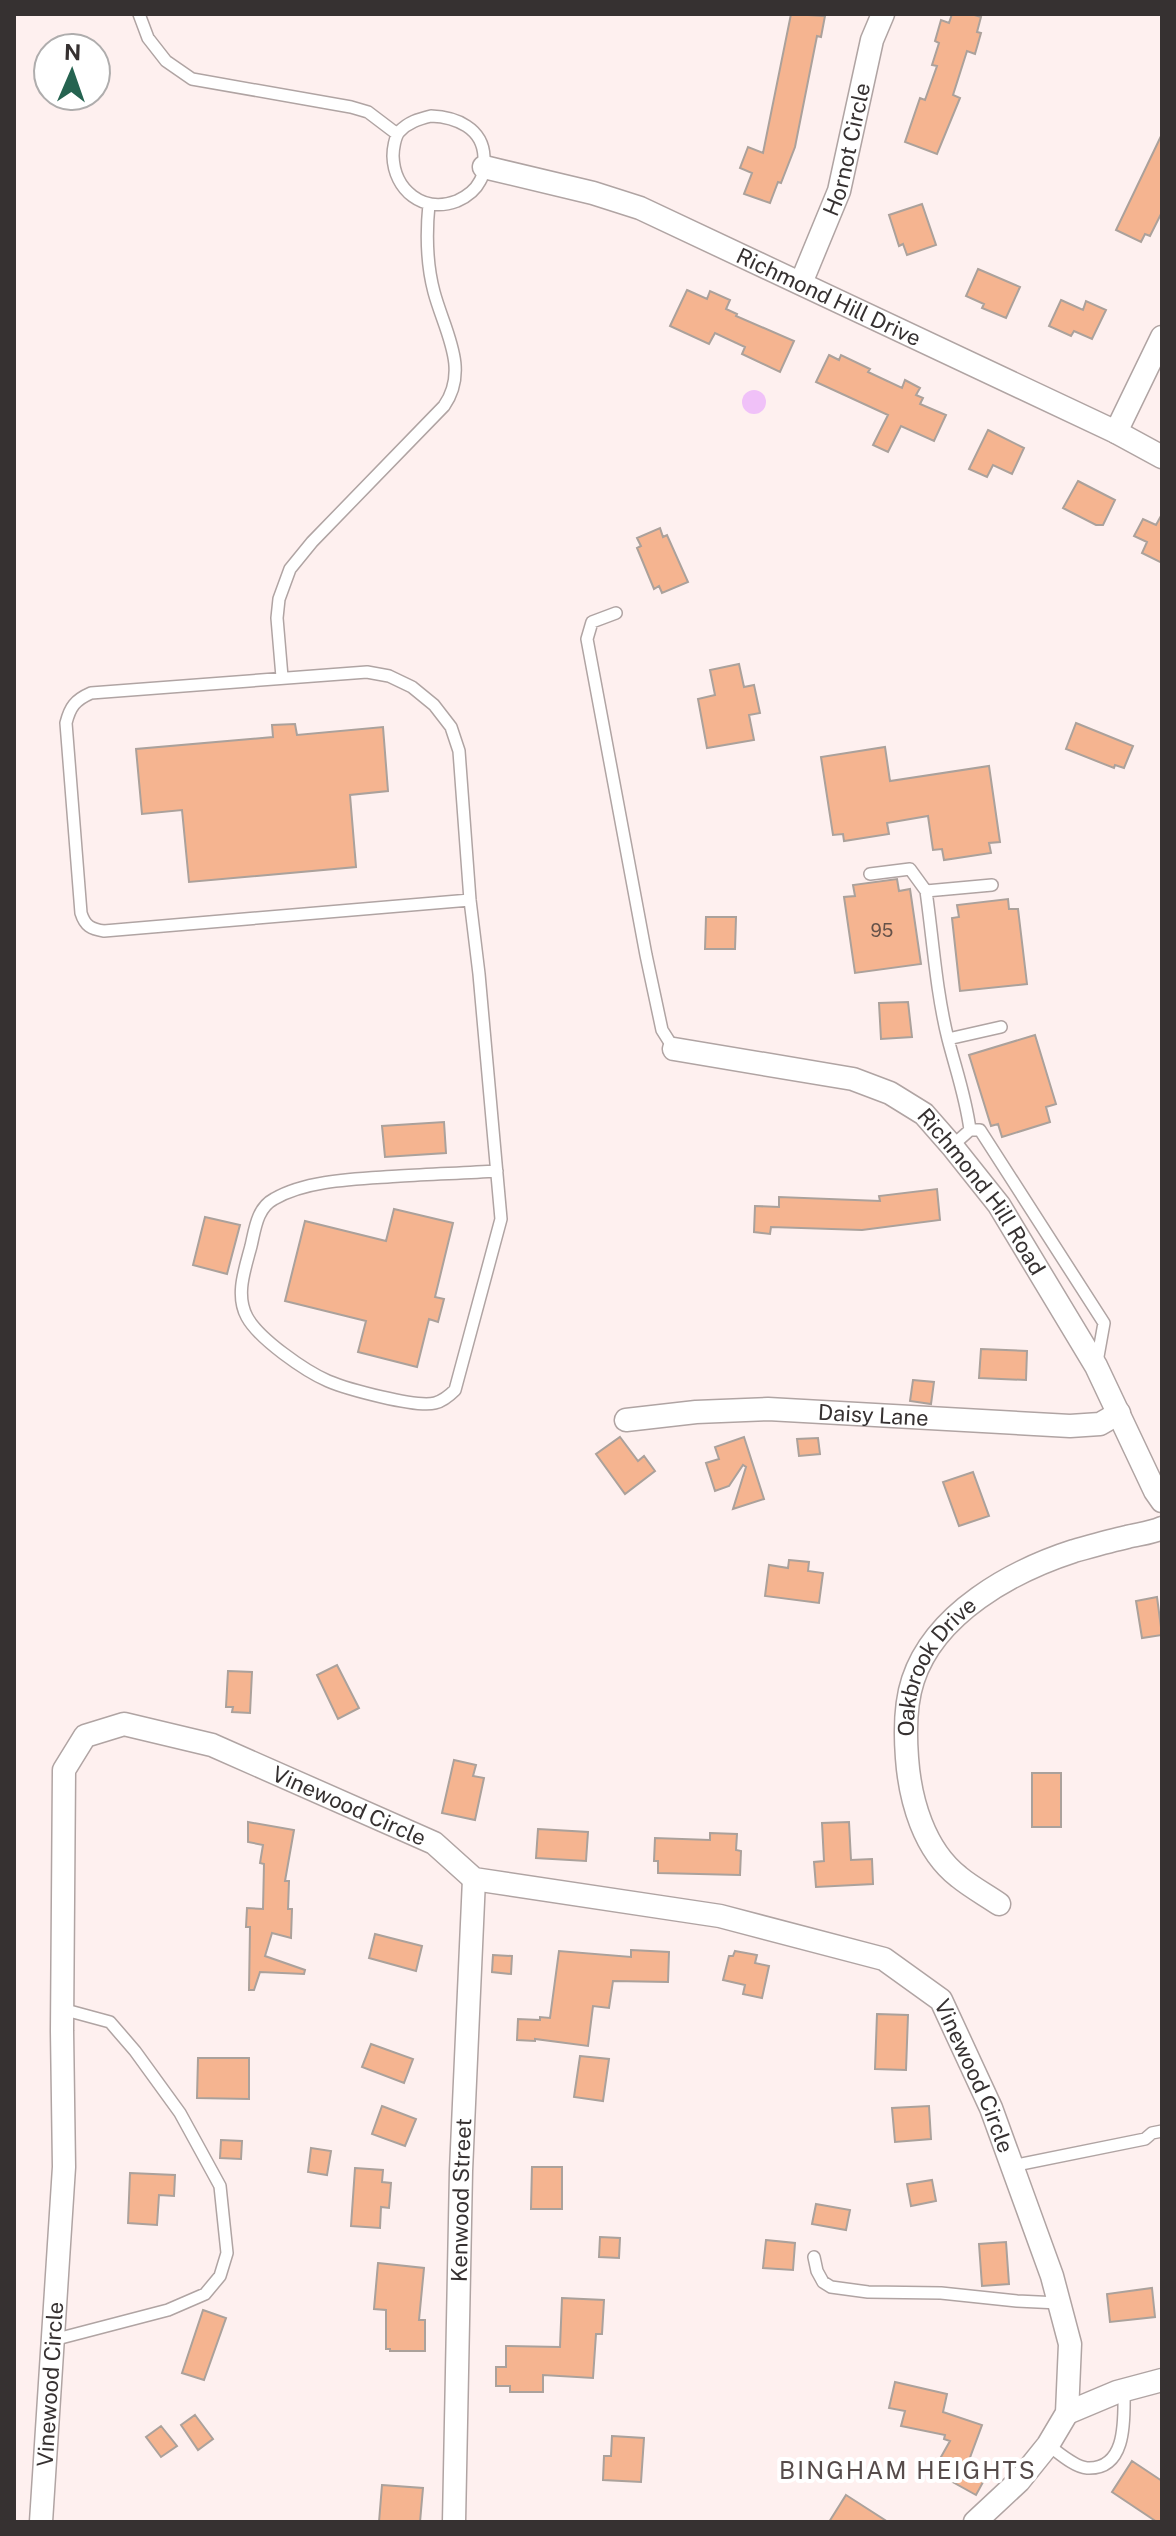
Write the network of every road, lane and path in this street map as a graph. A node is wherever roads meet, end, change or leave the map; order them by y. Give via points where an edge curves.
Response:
1 (139, 14) edge
2 (883, 14) edge
3 (397, 134) junction
4 (484, 167) junction
5 (429, 204) junction
6 (801, 283) junction
7 (1162, 337) edge
8 (1116, 432) junction
9 (1162, 457) edge
10 (616, 613) dead end
11 (282, 677) junction
12 (870, 874) dead end
13 (992, 885) dead end
14 (926, 891) junction
15 (470, 900) junction
16 (1001, 1027) dead end
17 (948, 1039) junction
18 (674, 1049) joint
19 (970, 1130) junction
20 (952, 1146) junction
21 (497, 1171) junction
22 (1096, 1366) junction
23 (1119, 1413) junction
24 (626, 1420) dead end
25 (1162, 1501) edge
26 (1162, 1528) edge
27 (474, 1879) junction
28 (999, 1904) dead end
29 (62, 2009) junction
30 (1162, 2131) edge
31 (1011, 2166) junction
32 (814, 2257) dead end
33 (1059, 2303) junction
34 (53, 2340) junction
35 (1162, 2380) edge
36 (1124, 2390) junction
37 (1067, 2413) junction
38 (1048, 2445) junction
39 (41, 2522) edge
40 (454, 2522) edge
41 (975, 2522) edge

1 - 3 lane via 148,38 166,61 192,79 351,107 368,112
2 - 6 street, Hornot Circle via 872,40 839,191
3 - 4 lane via 414,120 431,116 459,121 475,132
3 - 5 lane via 393,152 402,188
4 - 5 lane via 467,196
4 - 6 street, Richmond Hill Drive via 640,208
5 - 11 lane via 427,254 456,362 454,387 444,406 290,569 277,618
6 - 8 street, Richmond Hill Drive
7 - 8 street
8 - 9 street, Richmond Hill Drive
10 - 18 lane via 592,622 587,639 646,955 662,1030
11 - 15 lane via 367,672 389,676 434,705 451,727 459,751
11 - 15 lane via 91,693 69,710 84,923 104,931
12 - 14 lane via 910,869
13 - 14 lane
14 - 17 lane
15 - 21 lane
16 - 17 lane
17 - 19 lane
18 - 20 street, Richmond Hill Road via 853,1079 924,1114
19 - 20 lane
19 - 22 lane via 980,1130 1104,1323
20 - 22 street, Richmond Hill Road via 999,1205
21 - 21 lane via 501,1219 461,1372 447,1398 406,1403 328,1381 291,1359 247,1317 242,1279 259,1215 273,1199 344,1180
22 - 23 street, Richmond Hill Road
23 - 24 street, Daisy Lane via 1100,1424 1070,1426 768,1409
23 - 25 street, Richmond Hill Road
26 - 28 street, Oakbrook Drive via 1070,1553 1012,1579 960,1613 920,1665 909,1697 906,1742 918,1815 944,1863
27 - 29 street, Vinewood Circle via 434,1843 212,1745 124,1724 85,1736 64,1770
27 - 31 street, Vinewood Circle via 720,1916 884,1959 941,2000 991,2108
27 - 40 street, Kenwood Street
29 - 34 street, Vinewood Circle via 64,2167
29 - 34 lane via 110,2022 180,2113 220,2186 227,2253 220,2276 205,2294 168,2310
30 - 31 lane
31 - 33 street, Vinewood Circle
32 - 33 lane via 823,2282 831,2287
33 - 37 street, Vinewood Circle via 1070,2344
34 - 39 street, Vinewood Circle
35 - 36 street
36 - 37 street
36 - 38 lane via 1124,2431 1117,2452 1103,2465 1087,2468
37 - 38 street
38 - 41 street

